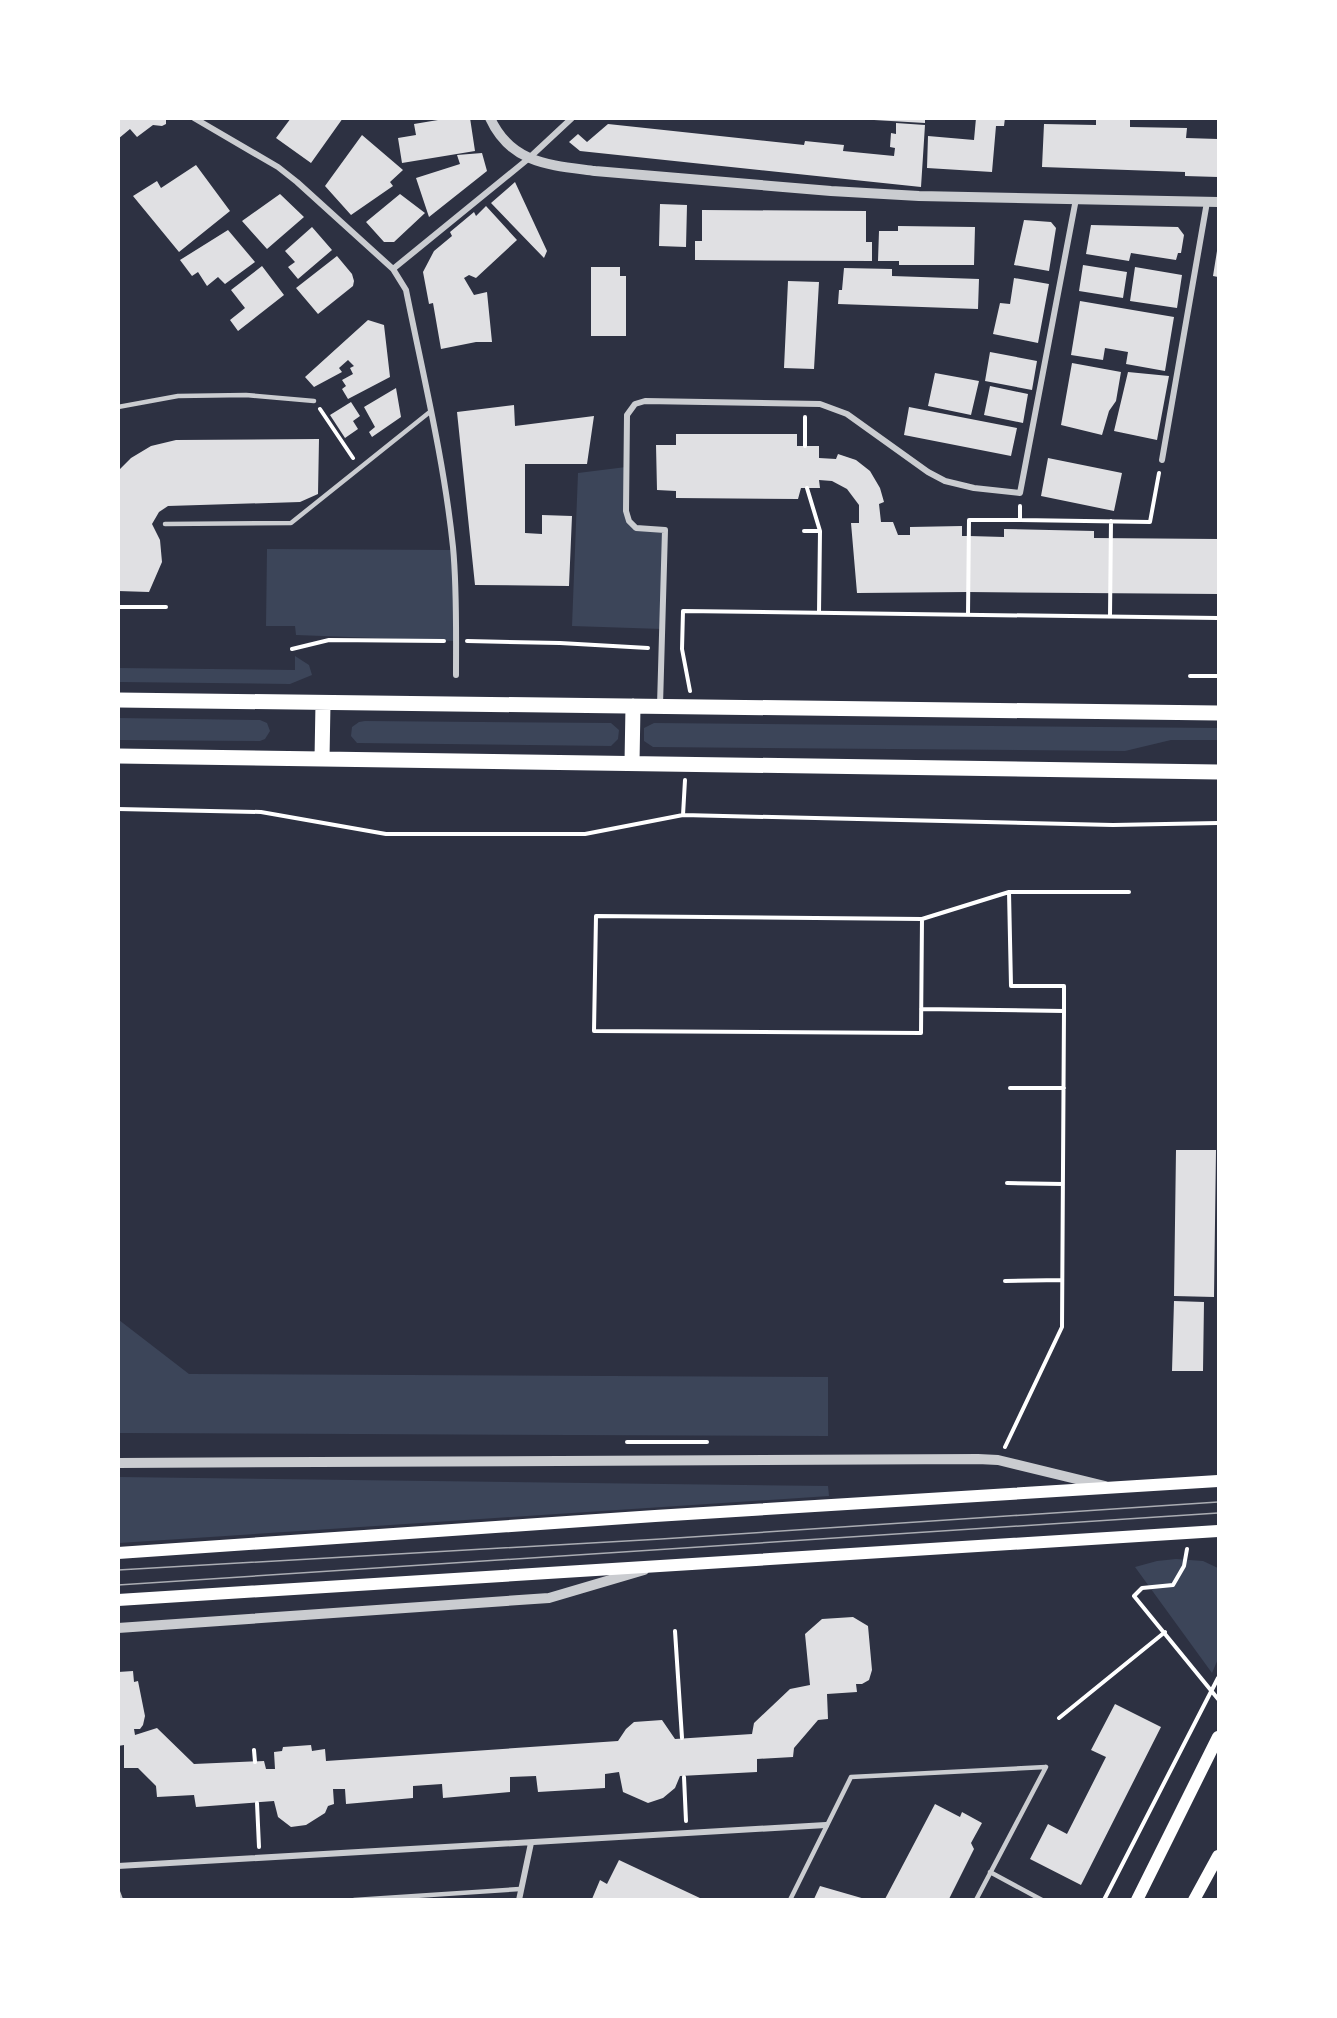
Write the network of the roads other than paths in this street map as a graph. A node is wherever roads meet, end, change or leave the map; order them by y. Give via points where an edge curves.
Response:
1 (194, 118) edge
2 (490, 118) edge
3 (572, 118) edge
4 (528, 159) junction
5 (1076, 199) junction
6 (1213, 202) edge
7 (393, 269) junction
8 (314, 402) road end
9 (118, 407) edge
10 (431, 411) junction
11 (1162, 460) road end
12 (165, 524) dead end
13 (456, 675) dead end
14 (118, 700) edge
15 (323, 703) junction
16 (633, 706) junction
17 (660, 706) junction
18 (1218, 713) edge
19 (118, 756) edge
20 (322, 759) junction
21 (632, 763) junction
22 (1218, 772) edge
23 (118, 1463) edge
24 (1218, 1481) edge
25 (1111, 1488) junction
26 (1218, 1531) edge
27 (1191, 1533) junction
28 (1218, 1539) edge
29 (118, 1553) edge
30 (658, 1566) junction
31 (118, 1600) edge
32 (118, 1628) edge
33 (1218, 1737) edge
34 (826, 1825) junction
35 (531, 1842) junction
36 (1218, 1856) edge
37 (118, 1866) edge
38 (990, 1872) junction
39 (520, 1888) junction
40 (118, 1892) edge
41 (121, 1899) edge
42 (354, 1899) edge
43 (519, 1899) edge
44 (790, 1899) edge
45 (976, 1899) edge
46 (1042, 1899) edge
47 (1137, 1899) edge
48 (1194, 1899) edge

1 - 7 street via 278,167
2 - 4 street via 501,139
3 - 4 street
4 - 5 street via 595,171 831,191
4 - 7 street
5 - 6 street
5 - 17 street via 1020,493 974,489 945,481 847,414 820,404 635,404 627,416 626,511 636,528 665,530
6 - 11 street
7 - 10 street via 406,290
8 - 9 lane via 246,395 178,396
10 - 12 lane via 291,523
10 - 13 street via 452,540
14 - 15 main road
15 - 16 main road
15 - 20 main road
16 - 17 main road
16 - 21 main road
17 - 18 main road
19 - 20 main road
20 - 21 main road
21 - 22 main road
23 - 25 street via 978,1459 998,1460
24 - 25 main road
25 - 29 main road
26 - 27 main road
27 - 28 main road
27 - 30 main road
30 - 31 main road
30 - 32 street via 549,1598
33 - 47 main road
34 - 35 street
34 - 38 lane via 851,1777 1046,1767
34 - 44 lane
35 - 37 street
35 - 39 street
36 - 48 main road
38 - 45 lane
38 - 46 lane
39 - 42 lane
39 - 43 street
40 - 41 lane

